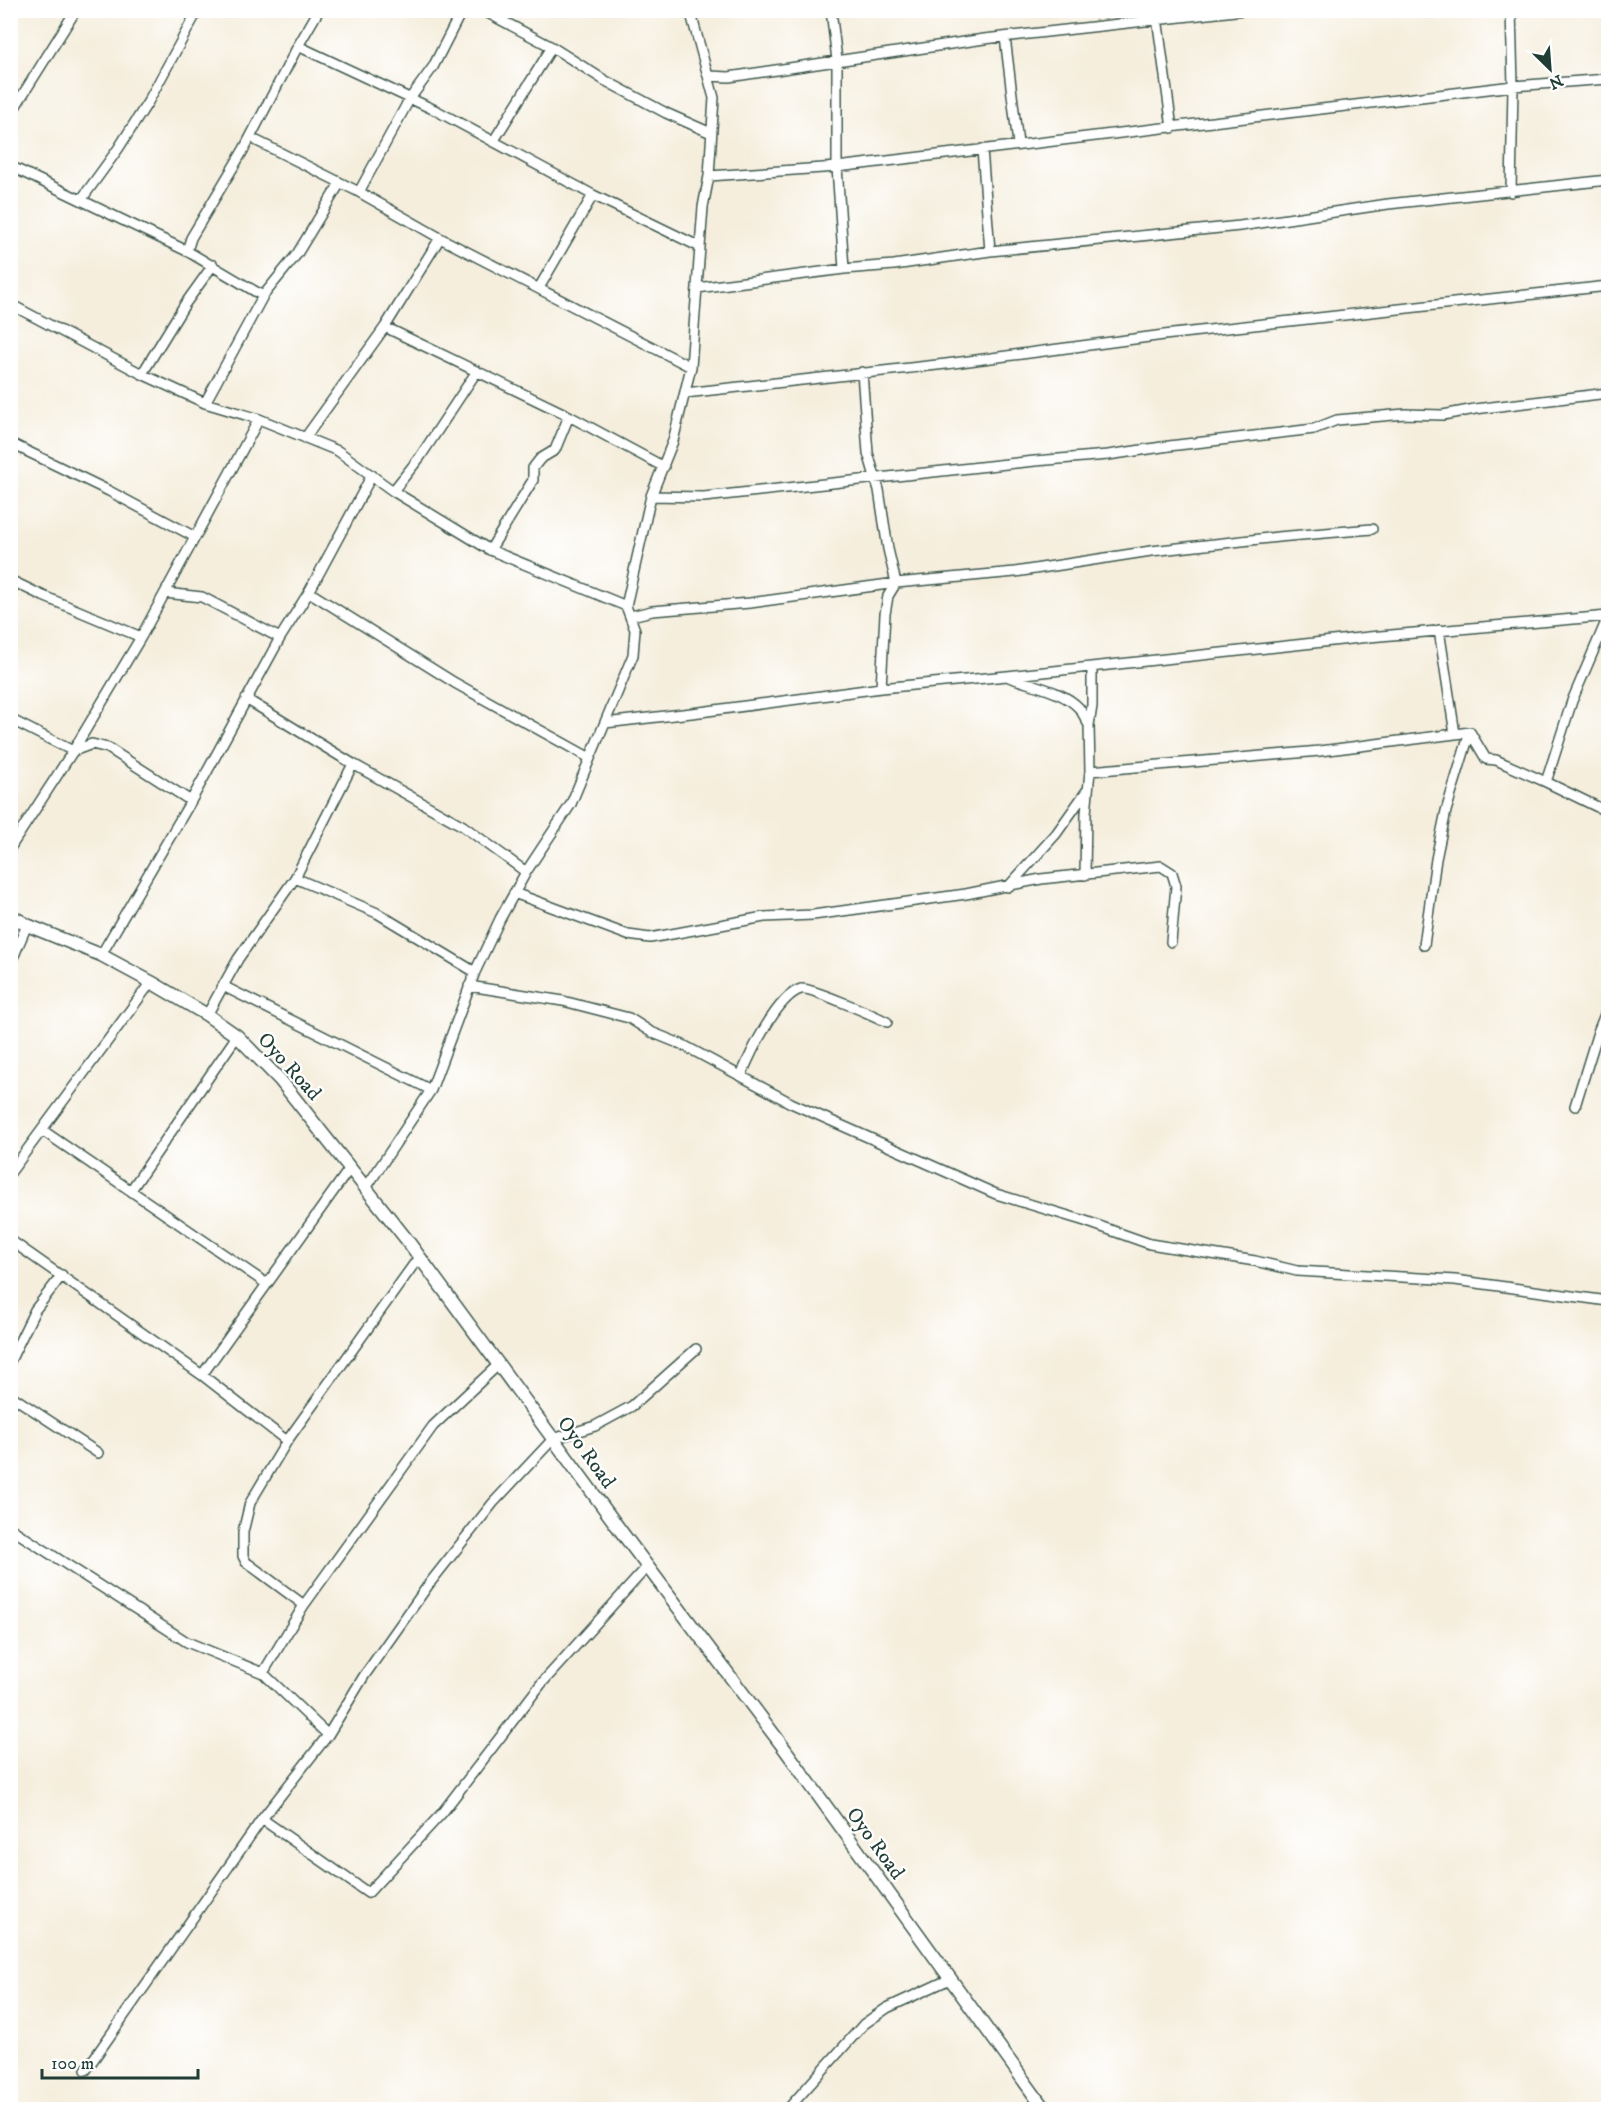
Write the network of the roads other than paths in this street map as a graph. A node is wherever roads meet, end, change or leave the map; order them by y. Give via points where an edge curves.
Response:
1 (76, 10) edge
2 (198, 10) edge
3 (319, 10) edge
4 (462, 10) edge
5 (482, 10) edge
6 (690, 10) edge
7 (831, 10) edge
8 (1244, 10) edge
9 (1511, 10) edge
10 (1157, 15) edge
11 (1005, 37) junction
12 (298, 46) junction
13 (552, 47) junction
14 (837, 60) junction
15 (710, 76) junction
16 (1608, 79) edge
17 (1514, 86) junction
18 (409, 100) junction
19 (10, 115) edge
20 (1172, 128) junction
21 (254, 129) junction
22 (711, 133) junction
23 (257, 141) junction
24 (493, 142) junction
25 (1018, 144) junction
26 (244, 149) junction
27 (982, 149) junction
28 (10, 166) edge
29 (837, 167) junction
30 (710, 176) junction
31 (1608, 180) edge
32 (340, 183) junction
33 (359, 192) junction
34 (1511, 192) junction
35 (593, 195) junction
36 (81, 200) junction
37 (440, 238) junction
38 (700, 247) junction
39 (187, 251) junction
40 (990, 251) junction
41 (213, 266) junction
42 (844, 270) junction
43 (1608, 286) edge
44 (539, 288) junction
45 (698, 288) junction
46 (263, 296) junction
47 (10, 304) edge
48 (385, 327) junction
49 (691, 367) junction
50 (477, 371) junction
51 (862, 372) junction
52 (142, 374) junction
53 (685, 393) junction
54 (1608, 393) edge
55 (205, 403) junction
56 (569, 416) junction
57 (260, 419) junction
58 (305, 438) junction
59 (10, 443) edge
60 (664, 466) junction
61 (372, 475) junction
62 (874, 478) junction
63 (393, 491) junction
64 (651, 496) junction
65 (1372, 529) dead end
66 (195, 537) junction
67 (490, 550) junction
68 (10, 580) edge
69 (896, 584) junction
70 (309, 592) junction
71 (165, 593) junction
72 (626, 606) junction
73 (631, 616) junction
74 (1608, 617) edge
75 (1439, 630) junction
76 (141, 637) junction
77 (279, 638) junction
78 (1092, 667) junction
79 (1007, 676) junction
80 (881, 688) junction
81 (246, 699) junction
82 (10, 719) edge
83 (605, 723) junction
84 (1089, 725) junction
85 (1470, 732) junction
86 (1455, 734) junction
87 (73, 751) junction
88 (590, 758) junction
89 (353, 764) junction
90 (1090, 771) junction
91 (1546, 782) junction
92 (1088, 789) junction
93 (191, 801) junction
94 (1608, 812) edge
95 (10, 849) edge
96 (526, 872) junction
97 (1084, 875) junction
98 (295, 878) junction
99 (1008, 887) junction
100 (514, 893) junction
101 (10, 915) edge
102 (27, 925) junction
103 (1171, 942) dead end
104 (1424, 945) dead end
105 (101, 955) junction
106 (10, 965) edge
107 (475, 972) junction
108 (151, 981) junction
109 (223, 986) junction
110 (469, 986) junction
111 (1608, 1007) edge
112 (207, 1015) junction
113 (887, 1022) dead end
114 (1598, 1032) junction
115 (1608, 1033) edge
116 (237, 1036) junction
117 (741, 1076) junction
118 (431, 1090) junction
119 (1575, 1106) dead end
120 (42, 1130) junction
121 (350, 1168) junction
122 (10, 1173) edge
123 (366, 1188) junction
124 (130, 1190) junction
125 (10, 1240) edge
126 (419, 1257) junction
127 (62, 1275) junction
128 (267, 1284) junction
129 (1608, 1301) edge
130 (696, 1349) dead end
131 (10, 1362) edge
132 (498, 1365) junction
133 (202, 1375) junction
134 (10, 1395) edge
135 (553, 1438) junction
136 (287, 1441) junction
137 (98, 1454) dead end
138 (10, 1528) edge
139 (647, 1567) junction
140 (304, 1605) junction
141 (263, 1673) junction
142 (328, 1736) junction
143 (262, 1819) junction
144 (950, 1978) junction
145 (86, 2070) dead end
146 (787, 2109) edge
147 (1045, 2109) edge

1 - 19 street
2 - 36 street via 148,102
3 - 12 street
4 - 18 street via 433,67
5 - 13 street
6 - 15 street
7 - 14 street
8 - 10 street
9 - 17 street
10 - 11 street
10 - 20 street
11 - 14 street
11 - 25 street
12 - 18 street
12 - 21 street
13 - 22 street via 604,80
13 - 24 street
14 - 15 street via 729,77
14 - 29 street
15 - 22 street via 714,98
16 - 17 street
17 - 20 street
17 - 34 street
18 - 24 street
18 - 33 street
20 - 25 street
21 - 23 street
21 - 26 street
22 - 30 street
23 - 26 street
23 - 32 street
24 - 35 street
25 - 27 street
26 - 39 street
27 - 29 street
27 - 40 street
28 - 36 street
29 - 30 street
29 - 42 street
30 - 38 street
31 - 34 street
32 - 33 street
32 - 46 street via 297,254
33 - 37 street
34 - 40 street via 1388,204 1240,226
35 - 38 street
35 - 44 street
36 - 39 street
37 - 44 street
37 - 48 street
38 - 45 street
39 - 41 street
40 - 42 street
41 - 46 street
41 - 52 street
42 - 45 street
43 - 51 street
44 - 49 street
45 - 49 street
46 - 55 street
47 - 52 street
48 - 50 street
48 - 58 street
49 - 53 street
50 - 56 street
50 - 63 street
51 - 53 street
51 - 62 street via 866,435
52 - 55 street
53 - 60 street
54 - 62 street via 1443,415 1337,420 1314,429 1108,455
55 - 57 street
56 - 60 street
56 - 67 street via 555,450 533,468 533,480
57 - 58 street
57 - 66 street
58 - 61 street via 338,451
59 - 66 street
60 - 64 street
61 - 63 street
61 - 70 street
62 - 64 street via 704,497
62 - 69 street
63 - 67 street
64 - 72 street
65 - 69 street via 1151,551 1015,572
66 - 71 street
67 - 72 street
68 - 76 street
69 - 73 street
69 - 80 street via 888,596
70 - 77 street
70 - 88 street via 455,683
71 - 76 street
71 - 77 street via 202,597
72 - 73 street
73 - 83 street via 635,630 633,655
74 - 75 street
74 - 91 street via 1572,701
75 - 78 street
75 - 86 street
76 - 87 street
77 - 81 street
78 - 79 street
78 - 84 street
79 - 80 street
79 - 84 street via 1048,689 1078,707
80 - 83 street
81 - 89 street
81 - 93 street
82 - 87 street
83 - 88 street
84 - 90 street
85 - 86 street
85 - 91 street via 1486,759
85 - 104 street via 1446,811
86 - 90 street via 1320,751
87 - 93 street via 92,744 108,748
87 - 95 street
88 - 96 street via 571,804
89 - 96 street via 463,826
89 - 98 street
90 - 92 street
91 - 94 street
92 - 97 street
92 - 99 street via 1056,834
93 - 105 street
96 - 100 street
97 - 99 street
97 - 103 street via 1161,866 1172,873 1176,886
98 - 107 street via 377,914
98 - 109 street
99 - 100 street via 813,915 764,917 650,938 628,935
100 - 107 street
101 - 102 street, Oyo Road
102 - 105 street, Oyo Road
102 - 106 street
105 - 108 street, Oyo Road
107 - 110 street
108 - 112 street, Oyo Road
108 - 120 street
109 - 112 street
109 - 118 street
110 - 117 street via 629,1018
110 - 118 street
111 - 114 street
112 - 116 street, Oyo Road
113 - 117 street via 802,988 789,995 766,1024
114 - 115 street
114 - 119 street
116 - 121 street, Oyo Road via 280,1080
116 - 124 street
117 - 129 street via 842,1127 996,1194 1150,1244 1297,1271 1455,1280
118 - 123 street
120 - 122 street
120 - 124 street
121 - 123 street, Oyo Road
121 - 128 street
123 - 126 street, Oyo Road
124 - 128 street
125 - 127 street
126 - 132 street, Oyo Road
126 - 136 street
127 - 131 street via 35,1310
127 - 133 street
128 - 133 street
130 - 135 street via 632,1406 595,1426
132 - 135 street, Oyo Road
132 - 140 street via 433,1426
133 - 136 street
134 - 137 street
135 - 139 street, Oyo Road
135 - 142 street via 493,1503 429,1584 364,1676
136 - 140 street via 250,1503 243,1532 243,1556
138 - 141 street via 187,1642
139 - 143 street via 541,1684 442,1813 368,1893
139 - 144 street, Oyo Road
140 - 141 street
141 - 142 street
142 - 143 street
143 - 145 street
144 - 146 street via 887,2008 864,2024
144 - 147 street, Oyo Road

